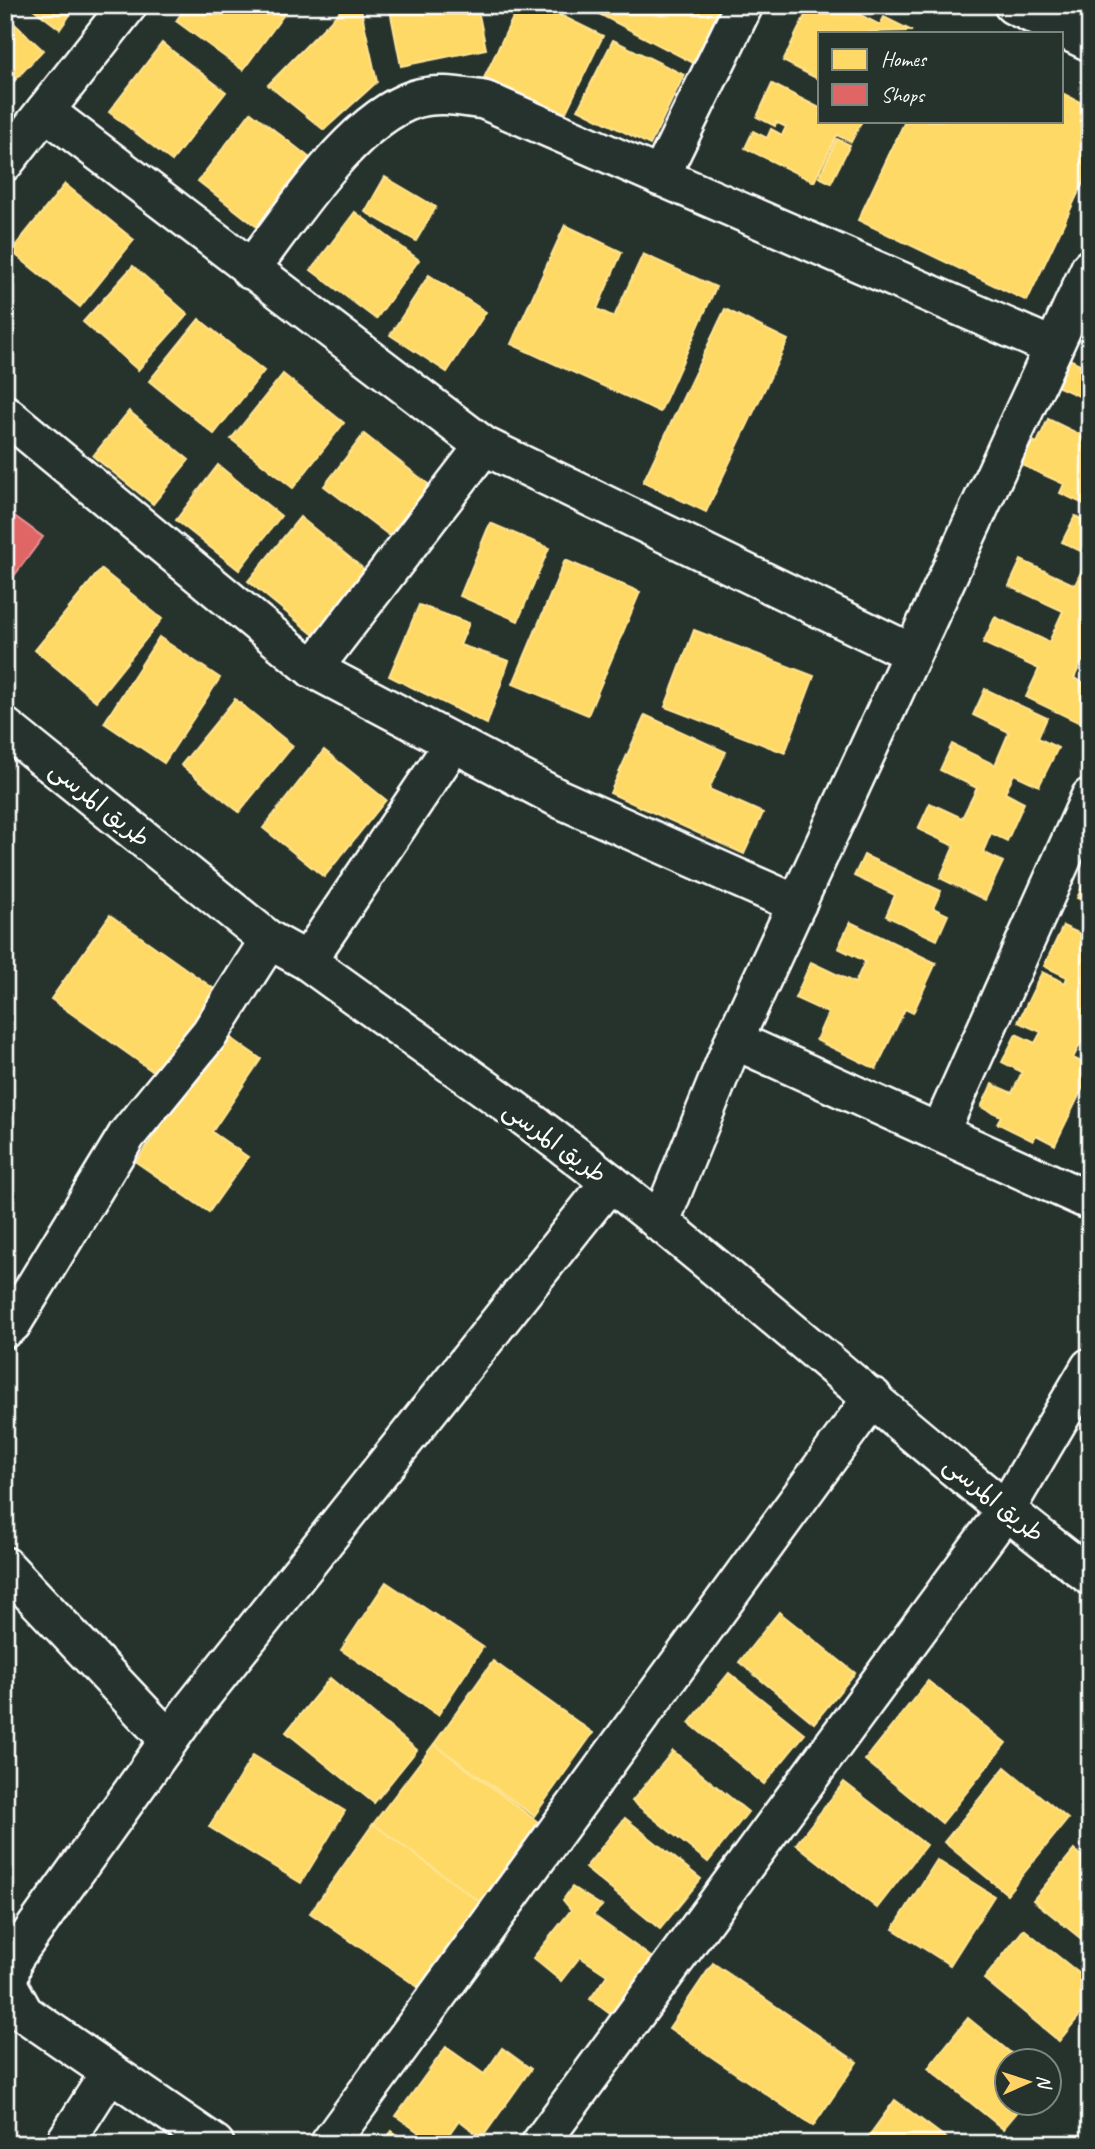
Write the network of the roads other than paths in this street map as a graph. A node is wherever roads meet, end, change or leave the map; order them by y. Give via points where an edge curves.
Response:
1 (128, 5) edge
2 (744, 5) edge
3 (1013, 5) edge
4 (1090, 42) edge
5 (45, 111) junction
6 (5, 162) edge
7 (660, 177) junction
8 (1090, 268) edge
9 (250, 270) junction
10 (1053, 347) junction
11 (5, 414) edge
12 (484, 446) junction
13 (912, 653) junction
14 (313, 669) junction
15 (5, 727) edge
16 (453, 744) junction
17 (1090, 797) edge
18 (797, 904) junction
19 (269, 940) junction
20 (307, 961) junction
21 (734, 1040) junction
22 (940, 1132) junction
23 (610, 1182) junction
24 (1090, 1200) edge
25 (660, 1223) junction
26 (5, 1329) edge
27 (1090, 1367) edge
28 (873, 1397) junction
29 (1005, 1511) junction
30 (5, 1566) edge
31 (1090, 1576) edge
32 (169, 1740) junction
33 (6, 1985) edge
34 (110, 2072) junction
35 (64, 2144) edge
36 (215, 2144) edge
37 (329, 2144) edge
38 (540, 2144) edge

1 - 5 street
2 - 7 street
3 - 4 street
5 - 6 street
5 - 9 street
7 - 9 street via 484,100 442,94 416,99 386,112 342,152
7 - 10 street
8 - 10 street
9 - 12 street
10 - 13 street
11 - 14 street
12 - 13 street
12 - 14 street
13 - 18 street
14 - 16 street
15 - 19 street, طريق المرسى
16 - 18 street via 561,799
16 - 20 street
17 - 22 street
18 - 21 street
19 - 20 street, طريق المرسى
19 - 26 street via 210,1033 127,1135
20 - 23 street, طريق المرسى
21 - 22 street
21 - 25 street
22 - 24 street
23 - 25 street, طريق المرسى
23 - 32 street
25 - 28 street, طريق المرسى
27 - 29 street
28 - 29 street, طريق المرسى
28 - 37 street
29 - 31 street, طريق المرسى
29 - 38 street
30 - 32 street
32 - 33 street via 13,1959
33 - 34 street via 24,2013
34 - 35 street
34 - 36 street

